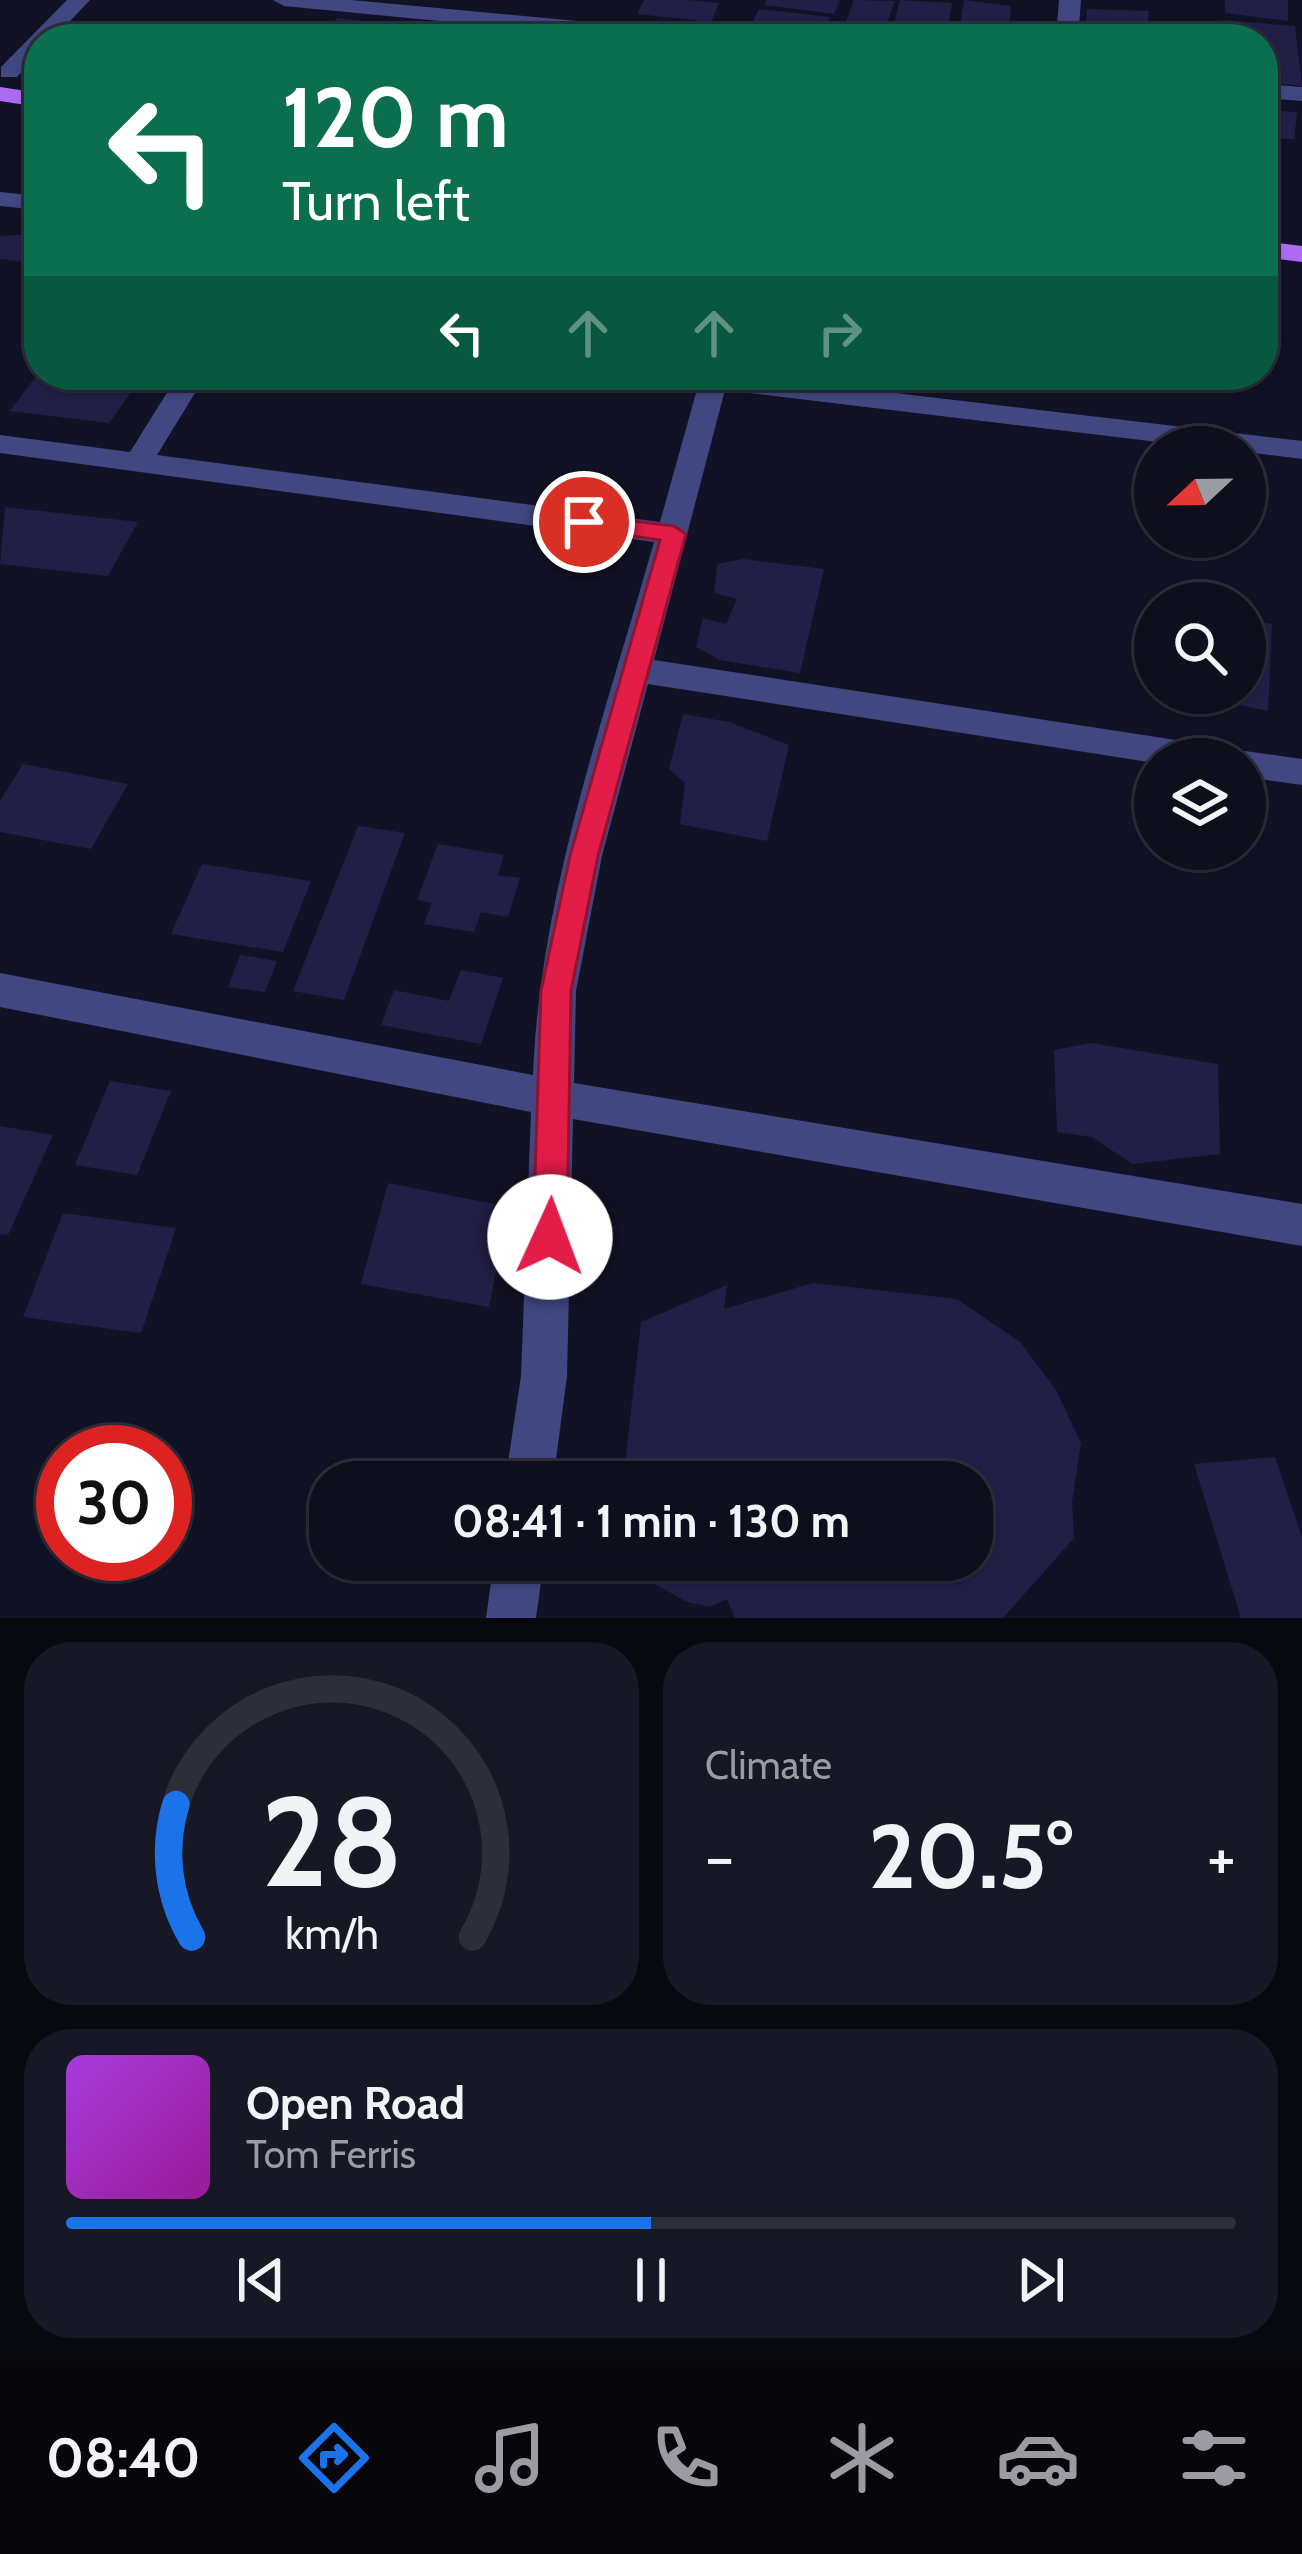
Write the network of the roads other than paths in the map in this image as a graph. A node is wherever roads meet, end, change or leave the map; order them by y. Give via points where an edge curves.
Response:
1 (79, 0) edge
2 (284, 0) edge
3 (56, 24) edge
4 (538, 24) edge
5 (24, 57) edge
6 (3, 79) edge
7 (183, 390) edge
8 (712, 390) edge
9 (813, 390) edge
10 (0, 444) edge
11 (1302, 450) edge
12 (138, 462) junction
13 (674, 534) junction
14 (638, 670) junction
15 (1134, 747) edge
16 (1266, 767) edge
17 (1302, 772) edge
18 (0, 990) edge
19 (556, 1097) junction
20 (1302, 1225) edge
21 (533, 1461) edge
22 (516, 1581) edge
23 (511, 1618) edge

1 - 3 street
2 - 4 street
5 - 6 street
7 - 12 street
8 - 13 street
9 - 11 street
10 - 12 street
12 - 13 street
13 - 14 street
14 - 15 street
14 - 19 street via 584,856 556,991
16 - 17 street
18 - 19 street
19 - 20 street
19 - 21 street
22 - 23 street

